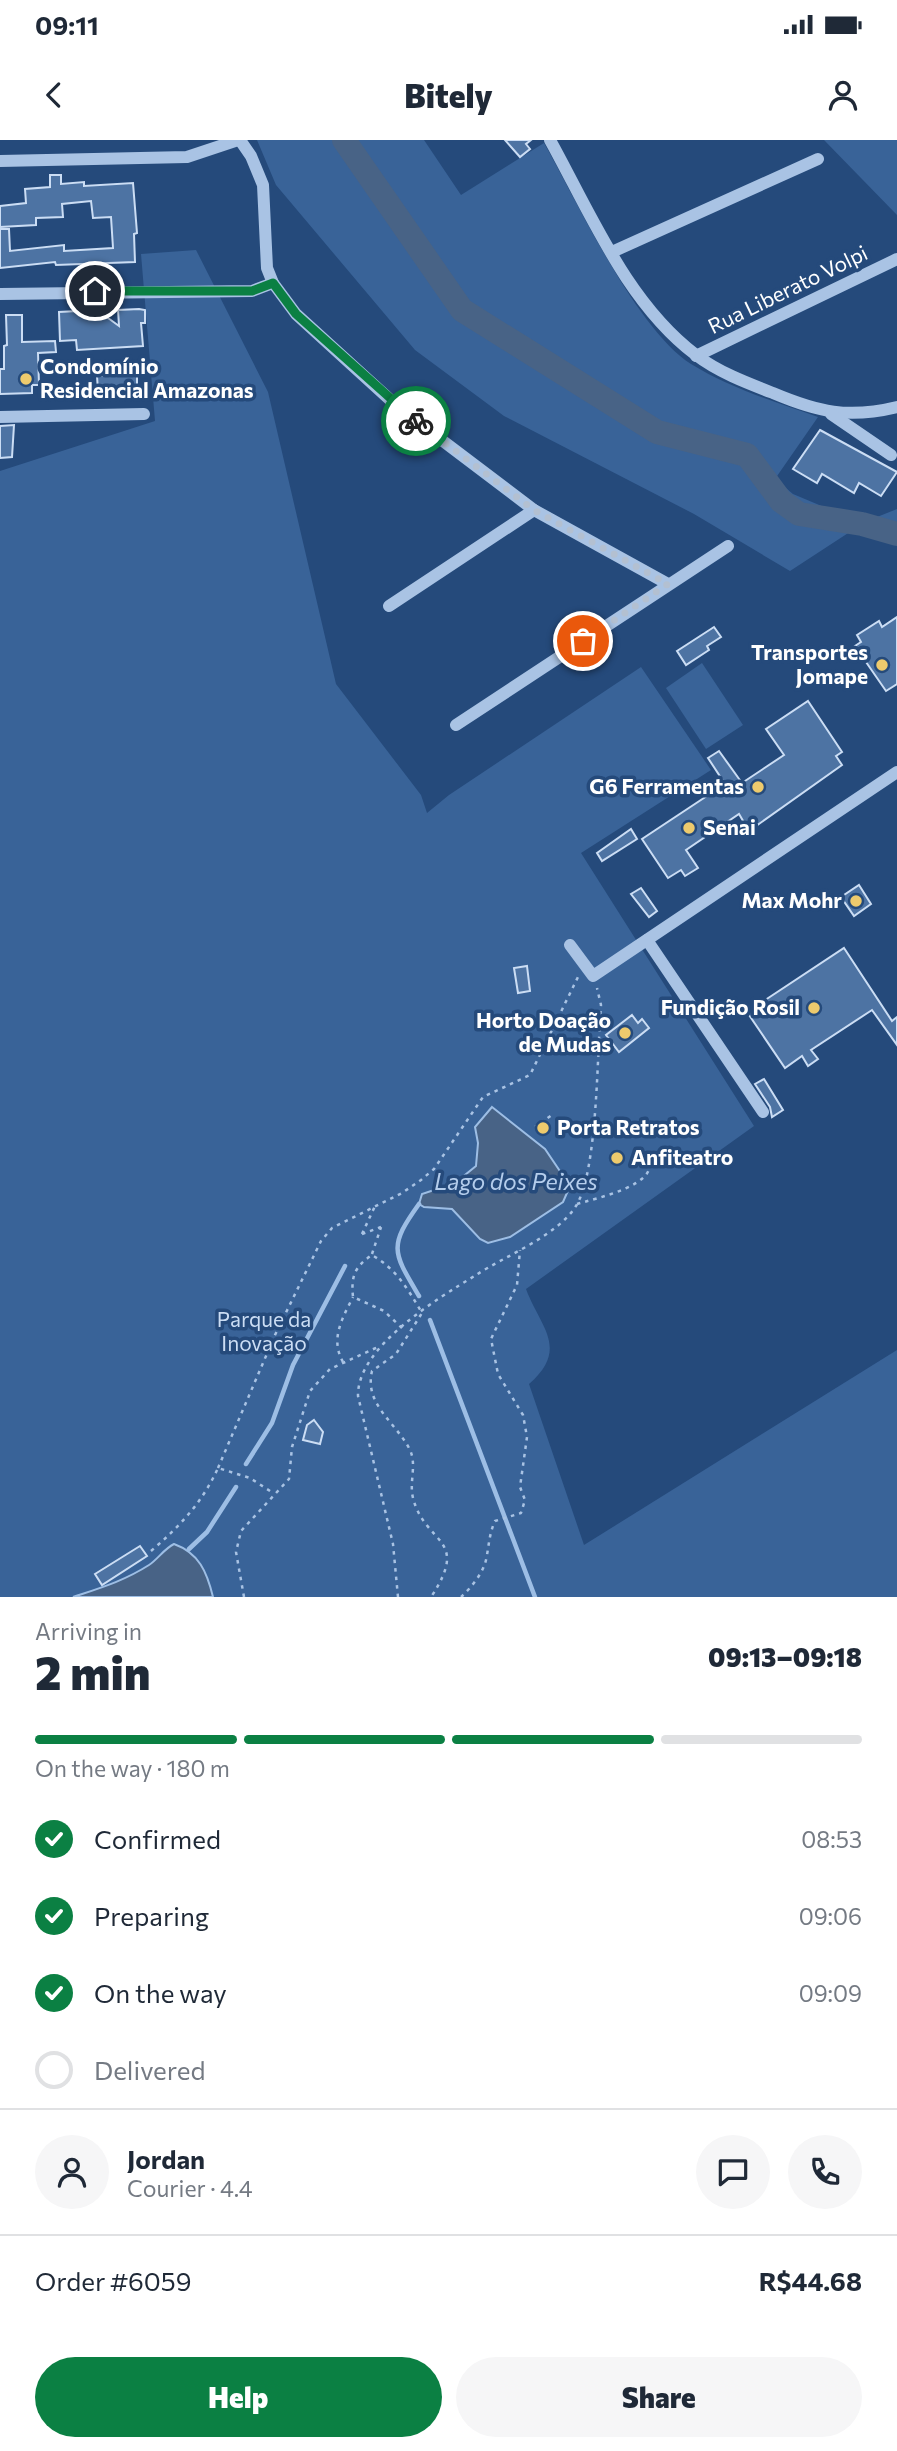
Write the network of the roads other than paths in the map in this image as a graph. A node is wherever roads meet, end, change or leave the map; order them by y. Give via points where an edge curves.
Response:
1 (239, 140) edge
2 (550, 140) edge
3 (818, 159) dead end
4 (0, 161) edge
5 (612, 252) junction
6 (897, 259) edge
7 (273, 283) junction
8 (0, 294) edge
9 (696, 356) junction
10 (897, 407) edge
11 (144, 414) dead end
12 (831, 414) junction
13 (0, 417) edge
14 (891, 454) dead end
15 (534, 510) junction
16 (728, 546) dead end
17 (668, 584) junction
18 (389, 606) dead end
19 (456, 725) dead end
20 (897, 772) edge
21 (647, 940) junction
22 (570, 945) dead end
23 (763, 1112) dead end

1 - 4 street via 187,157
1 - 7 street via 263,185 267,268
2 - 5 street
3 - 5 street
5 - 9 street via 639,295
6 - 9 street, Rua Liberato Volpi
7 - 8 street via 252,291
7 - 15 street via 296,314 398,407
9 - 12 street via 745,382
10 - 12 street
11 - 13 street
12 - 14 street
15 - 17 street
15 - 18 street
16 - 17 street
17 - 19 street
20 - 21 street
21 - 22 street via 590,972
21 - 23 street

